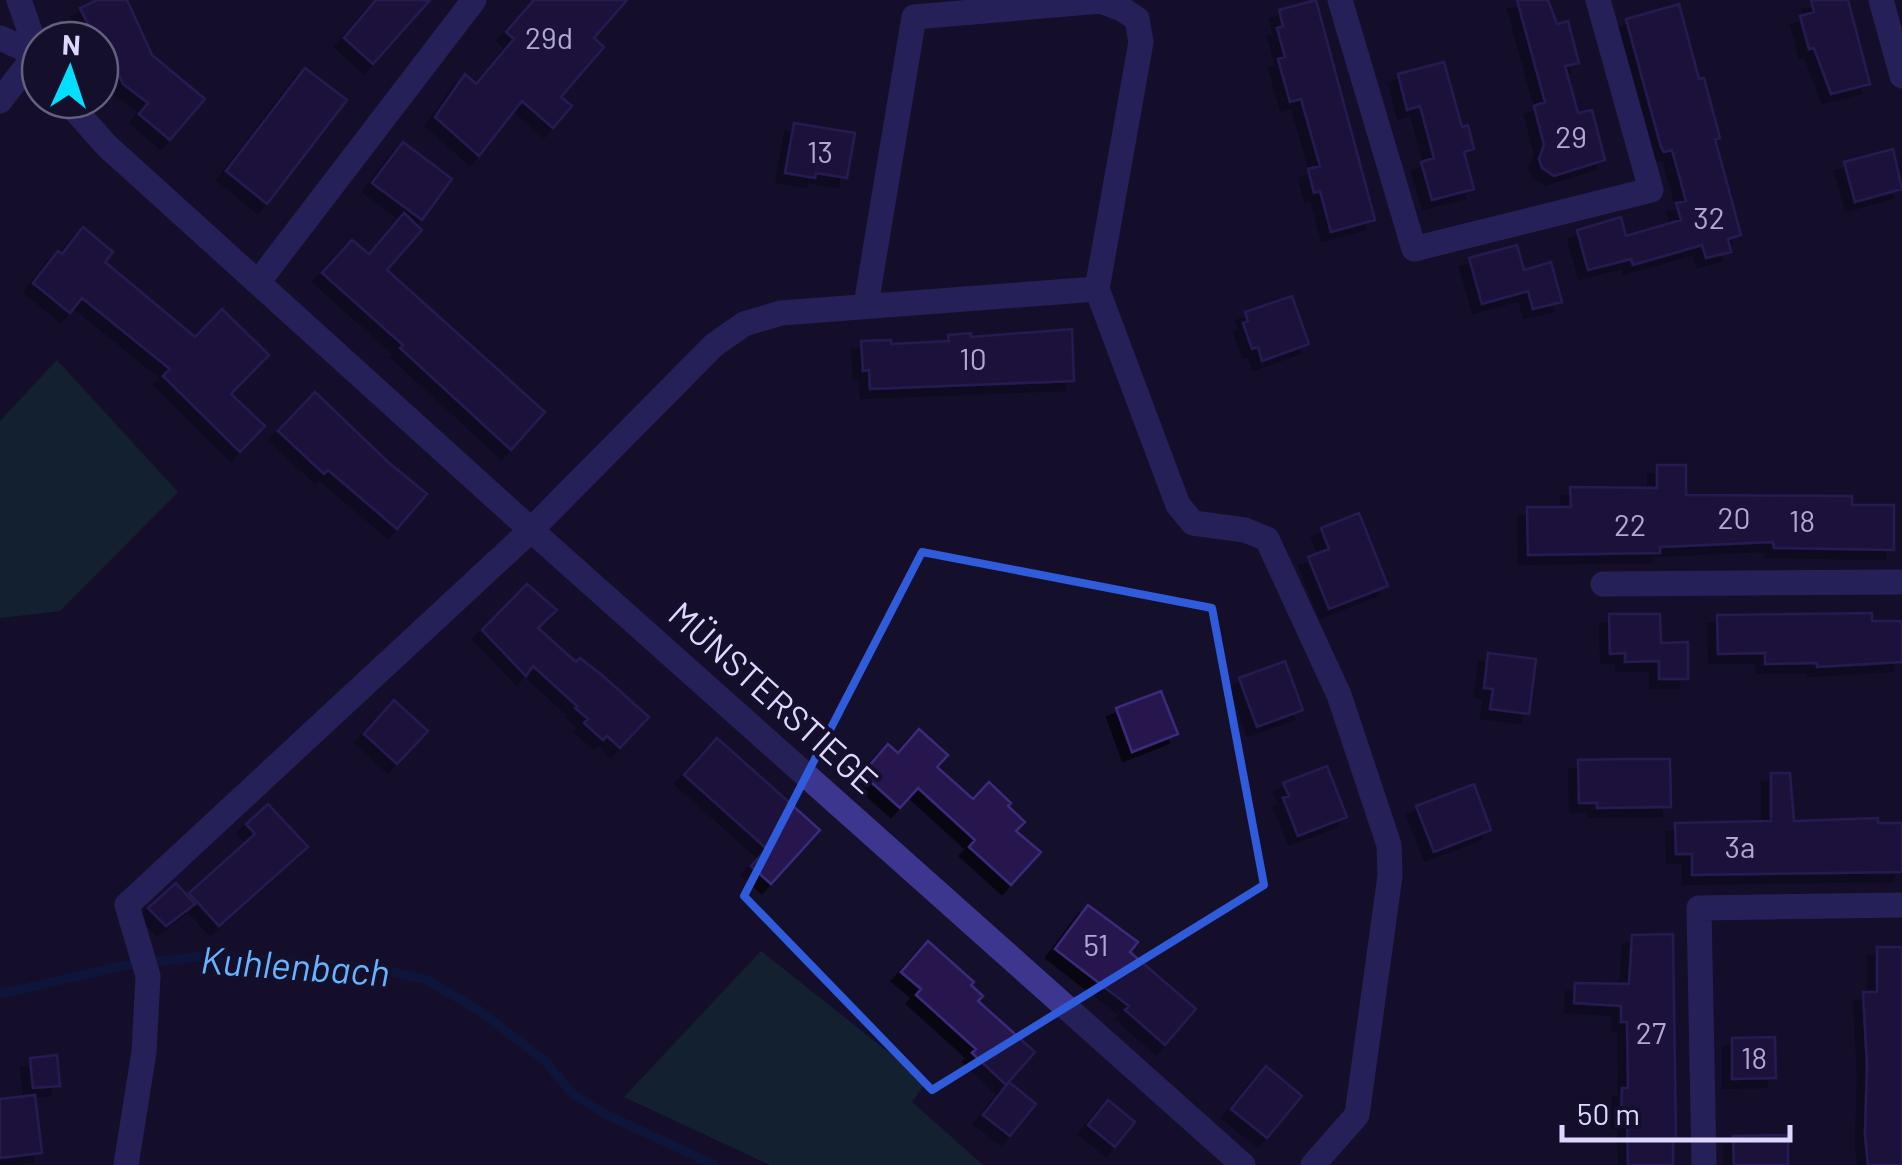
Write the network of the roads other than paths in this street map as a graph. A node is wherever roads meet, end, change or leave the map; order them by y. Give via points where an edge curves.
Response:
1 (474, 0) edge
2 (1340, 0) edge
3 (1598, 0) edge
4 (1882, 0) edge
5 (1902, 76) edge
6 (20, 78) edge
7 (0, 102) edge
8 (84, 120) edge
9 (259, 280) junction
10 (1097, 290) junction
11 (866, 305) junction
12 (531, 530) junction
13 (1902, 582) edge
14 (1603, 584) dead end
15 (1902, 905) edge
16 (126, 1165) edge
17 (1242, 1165) edge
18 (1313, 1165) edge
19 (1704, 1165) edge

1 - 9 street
2 - 3 street via 1414,249 1651,190
4 - 5 street
6 - 7 street
8 - 9 street, MÜNSTERSTIEGE
9 - 12 street, MÜNSTERSTIEGE
10 - 11 street
10 - 11 street via 1140,42 1137,19 1101,1 914,16
10 - 18 street via 1178,504 1193,522 1267,539 1339,695 1389,845 1358,1116
11 - 12 street via 781,313 744,324 714,345
12 - 16 street via 127,905 148,976
12 - 17 street, MÜNSTERSTIEGE
13 - 14 street
15 - 19 street via 1699,908

